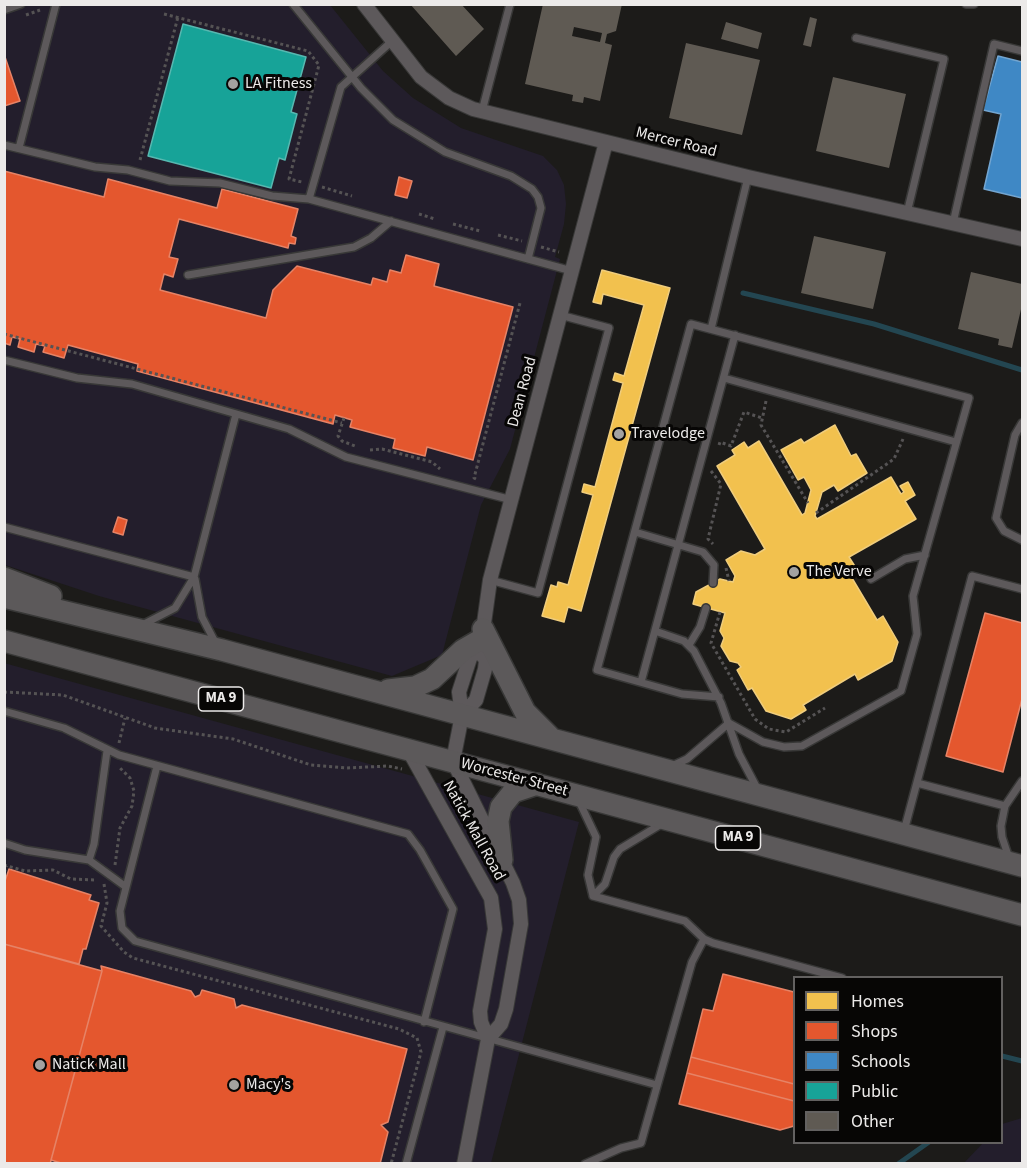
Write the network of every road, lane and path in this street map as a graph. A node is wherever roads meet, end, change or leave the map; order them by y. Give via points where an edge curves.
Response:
1 (21, 4) edge
2 (56, 4) edge
3 (293, 4) edge
4 (363, 4) edge
5 (510, 4) edge
6 (966, 4) edge
7 (974, 4) edge
8 (4, 10) edge
9 (164, 14) dead end
10 (178, 17) junction
11 (856, 38) dead end
12 (391, 42) junction
13 (1023, 51) edge
14 (351, 76) junction
15 (482, 111) junction
16 (606, 142) junction
17 (4, 145) edge
18 (19, 148) junction
19 (140, 160) dead end
20 (748, 177) junction
21 (303, 182) dead end
22 (322, 187) dead end
23 (352, 196) dead end
24 (309, 199) junction
25 (907, 213) junction
26 (419, 214) dead end
27 (435, 219) dead end
28 (391, 221) junction
29 (953, 223) junction
30 (453, 224) dead end
31 (480, 231) dead end
32 (498, 235) dead end
33 (1023, 238) edge
34 (523, 242) dead end
35 (541, 247) dead end
36 (559, 252) dead end
37 (528, 259) junction
38 (572, 271) junction
39 (188, 275) dead end
40 (520, 303) dead end
41 (560, 315) junction
42 (711, 329) junction
43 (4, 333) edge
44 (735, 335) junction
45 (4, 360) edge
46 (724, 378) junction
47 (763, 413) dead end
48 (236, 414) junction
49 (344, 418) dead end
50 (762, 418) junction
51 (342, 423) junction
52 (1023, 423) edge
53 (957, 442) junction
54 (359, 447) dead end
55 (900, 450) dead end
56 (367, 451) dead end
57 (717, 452) dead end
58 (714, 462) dead end
59 (440, 469) dead end
60 (463, 475) dead end
61 (474, 478) junction
62 (481, 480) dead end
63 (512, 500) junction
64 (808, 503) dead end
65 (816, 513) dead end
66 (4, 527) edge
67 (635, 532) junction
68 (1023, 540) edge
69 (679, 544) junction
70 (719, 550) dead end
71 (925, 555) junction
72 (723, 560) dead end
73 (194, 577) junction
74 (4, 578) edge
75 (871, 579) dead end
76 (490, 580) junction
77 (729, 581) dead end
78 (713, 583) dead end
79 (1023, 589) edge
80 (4, 597) edge
81 (706, 608) dead end
82 (720, 612) dead end
83 (135, 628) junction
84 (655, 631) junction
85 (482, 640) junction
86 (4, 642) edge
87 (689, 645) junction
88 (222, 650) junction
89 (641, 682) junction
90 (370, 690) junction
91 (4, 692) edge
92 (719, 698) junction
93 (825, 708) dead end
94 (4, 711) edge
95 (462, 715) junction
96 (125, 718) junction
97 (729, 723) junction
98 (554, 740) junction
99 (119, 744) dead end
100 (408, 749) junction
101 (107, 751) junction
102 (453, 761) junction
103 (158, 766) junction
104 (388, 766) dead end
105 (120, 768) dead end
106 (662, 769) junction
107 (1023, 781) edge
108 (917, 783) junction
109 (537, 784) junction
110 (576, 795) junction
111 (762, 796) junction
112 (1005, 806) junction
113 (669, 820) junction
114 (903, 834) junction
115 (4, 843) edge
116 (89, 860) junction
117 (502, 860) junction
118 (1017, 865) edge
119 (5, 866) edge
120 (115, 866) dead end
121 (4, 872) edge
122 (126, 886) junction
123 (593, 896) junction
124 (1023, 915) edge
125 (704, 939) junction
126 (835, 976) edge
127 (424, 1022) junction
128 (443, 1027) junction
129 (489, 1039) junction
130 (657, 1085) junction
131 (391, 1164) edge
132 (406, 1164) edge
133 (464, 1164) edge
134 (585, 1164) edge

1 - 8 lane
2 - 18 lane
3 - 14 lane
4 - 12 street, Mercer Road
5 - 15 lane
6 - 7 lane
9 - 10 path
10 - 19 path
10 - 21 path via 308,51 319,65 288,178
11 - 25 lane via 944,59
12 - 14 lane
12 - 15 street, Mercer Road via 434,88
13 - 29 lane via 994,44
14 - 24 lane via 339,91
14 - 37 lane via 384,112 424,141 517,179 532,189 541,208
15 - 16 street, Mercer Road
16 - 20 street, Mercer Road
16 - 38 street, Dean Road
17 - 18 lane
18 - 24 lane via 177,182 220,183 272,196
20 - 25 street, Mercer Road
20 - 42 lane
22 - 23 path
24 - 28 lane
25 - 29 street, Mercer Road
26 - 27 path
28 - 37 lane
28 - 39 lane via 354,248
29 - 33 street, Mercer Road
30 - 31 path
32 - 34 path
35 - 36 path
37 - 38 lane
38 - 41 street, Dean Road
40 - 61 path
41 - 63 street, Dean Road
41 - 76 lane via 609,328 538,593
42 - 44 lane
42 - 67 lane via 692,324
43 - 51 path
44 - 46 lane
44 - 53 lane via 969,398
45 - 48 lane via 76,378 132,384
46 - 53 lane
46 - 69 lane
47 - 50 path
48 - 63 lane via 298,432 346,457
48 - 73 lane
49 - 51 path
50 - 57 path via 744,412 731,446 720,442
50 - 64 path via 766,436
51 - 54 path via 338,436
52 - 68 lane via 1015,435 996,518 1004,531
53 - 71 lane
55 - 65 path via 883,468
56 - 59 path via 382,449 432,462
58 - 70 path via 710,471 721,484 708,538
60 - 61 path
61 - 62 path
63 - 76 street, Dean Road
66 - 73 lane
67 - 69 lane
67 - 89 lane via 597,670
69 - 78 lane via 709,557 714,568
69 - 84 lane
71 - 75 lane via 905,559
71 - 97 lane via 912,601 917,634 898,694 802,746 763,742
72 - 77 path
73 - 83 lane via 175,609
73 - 88 lane via 206,626
74 - 83 highway
76 - 85 street, Dean Road
79 - 108 lane via 972,576
80 - 83 highway
81 - 87 lane
82 - 93 path via 711,643 755,719 769,729 786,732
83 - 88 highway
84 - 87 lane
84 - 89 lane
85 - 90 highway via 471,644 426,682 401,689
85 - 95 street, Dean Road via 471,655 459,692
85 - 98 highway via 525,712
86 - 100 highway, Worcester Street / MA 9
87 - 92 lane
88 - 90 highway
89 - 92 lane via 692,696
90 - 95 highway
91 - 96 path via 63,695
92 - 97 lane
94 - 101 lane via 64,729
95 - 98 highway
95 - 102 street, Dean Road
96 - 99 path
96 - 104 path via 165,730 233,739 311,765
97 - 106 lane via 687,759
97 - 111 lane via 742,760
98 - 106 highway
100 - 102 highway, Worcester Street / MA 9
100 - 129 street, Natick Mall Road via 491,898 495,929 480,1011
101 - 103 lane
101 - 116 lane
102 - 109 highway, Worcester Street / MA 9
102 - 117 street, Natick Mall Road
103 - 122 lane
103 - 127 lane via 411,836 453,909
105 - 120 path via 130,778 134,791 132,806 120,828
106 - 111 highway
107 - 112 lane
108 - 112 lane
108 - 114 lane
109 - 110 highway, Worcester Street / MA 9
109 - 117 highway via 513,792 501,807 498,821
110 - 113 highway, Worcester Street / MA 9
110 - 123 lane via 596,837 588,875
111 - 114 highway
112 - 118 lane via 1001,831
113 - 123 lane via 620,849 605,885
113 - 124 highway, Worcester Street / MA 9
114 - 118 highway
115 - 116 lane
116 - 122 lane
117 - 129 street, Natick Mall Road via 517,891 521,924 506,1009 501,1024
119 - 121 path
119 - 131 path via 24,871 53,870 71,879 104,884 107,903 100,926 133,958 413,1034 421,1052
122 - 127 lane via 120,921 124,932 138,943
123 - 125 lane via 686,921
125 - 126 lane
125 - 130 lane via 692,962
127 - 128 lane
128 - 129 lane
128 - 132 lane
129 - 130 lane
129 - 133 street, Natick Mall Road
130 - 134 lane via 641,1143

